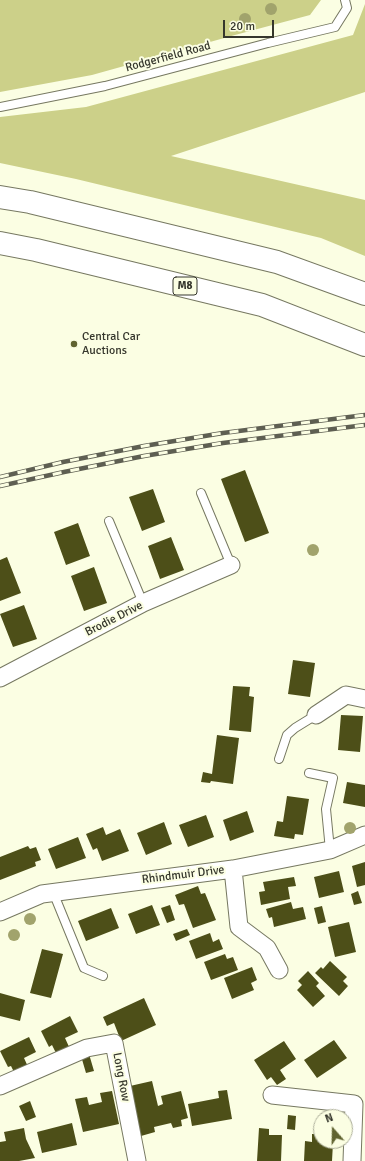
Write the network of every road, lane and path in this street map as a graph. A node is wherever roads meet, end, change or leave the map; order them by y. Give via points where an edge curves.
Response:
1 (345, 0) edge
2 (0, 107) edge
3 (0, 196) edge
4 (0, 243) edge
5 (365, 294) edge
6 (365, 345) edge
7 (201, 493) dead end
8 (109, 521) dead end
9 (231, 565) joint
10 (143, 603) junction
11 (0, 678) edge
12 (365, 699) edge
13 (316, 715) joint
14 (279, 759) dead end
15 (309, 773) dead end
16 (365, 835) edge
17 (330, 850) junction
18 (233, 869) junction
19 (53, 892) junction
20 (0, 912) edge
21 (279, 970) dead end
22 (103, 976) dead end
23 (0, 1086) edge
24 (272, 1096) dead end
25 (137, 1161) edge
26 (352, 1161) edge

1 - 2 lane, Rodgerfield Road via 347,8 335,27 104,86
3 - 5 highway via 277,262
4 - 6 highway, M8 via 262,305
7 - 9 lane
8 - 10 lane
9 - 10 street, Brodie Drive
10 - 11 street, Brodie Drive
12 - 13 street via 346,695
13 - 14 lane via 286,735
15 - 17 lane via 333,778 326,809
16 - 17 street, Rhindmuir Drive
17 - 18 street, Rhindmuir Drive
18 - 19 street, Rhindmuir Drive
18 - 21 street via 239,927 267,948
19 - 20 street, Rhindmuir Drive via 42,894
19 - 22 lane via 84,968
23 - 25 street, Long Row via 87,1048 114,1043
24 - 26 street via 354,1104

